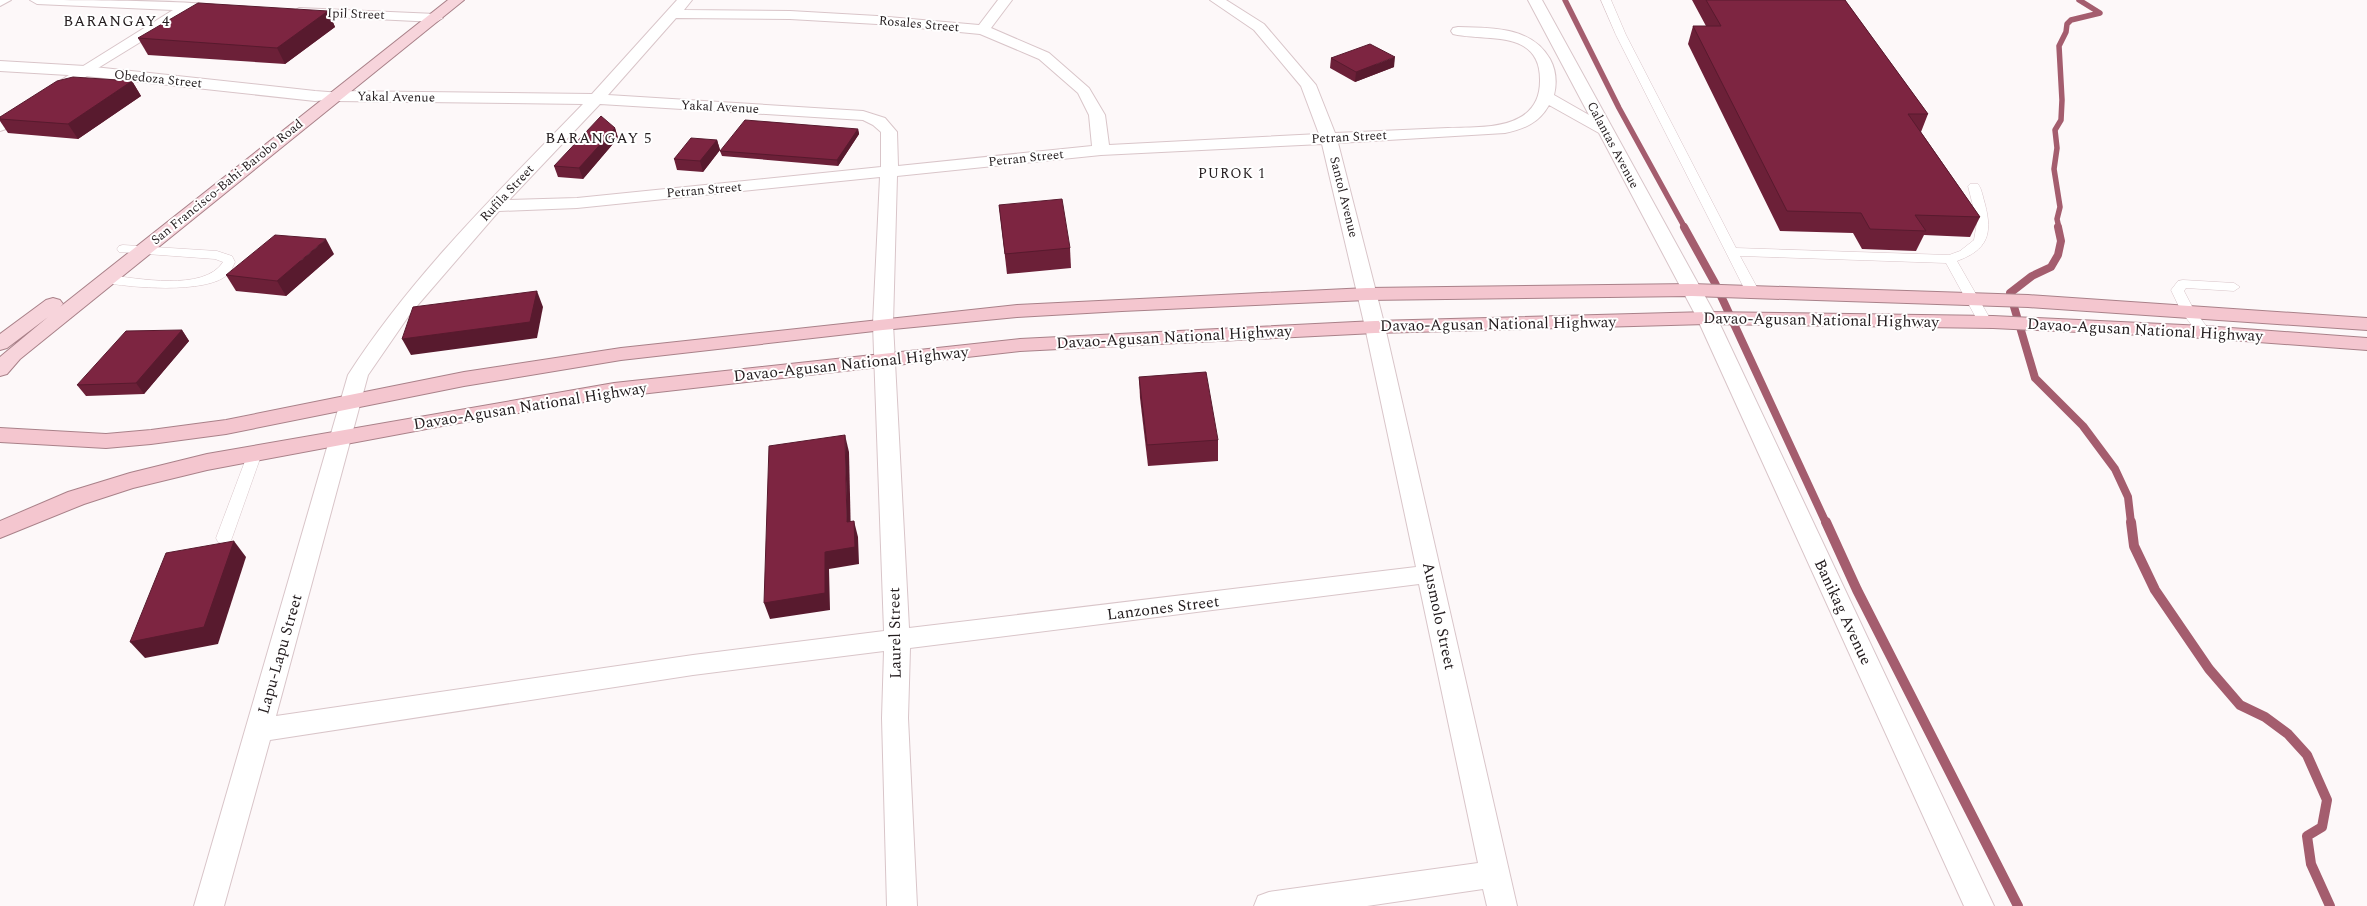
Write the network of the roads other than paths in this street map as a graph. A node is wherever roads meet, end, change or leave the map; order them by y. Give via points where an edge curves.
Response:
1 (4, 0) edge
2 (37, 0) edge
3 (445, 0) edge
4 (457, 0) edge
5 (685, 0) edge
6 (1005, 0) edge
7 (1217, 0) edge
8 (1535, 0) edge
9 (1606, 0) edge
10 (0, 2) edge
11 (193, 3) edge
12 (233, 9) edge
13 (286, 11) edge
14 (673, 14) junction
15 (430, 17) junction
16 (983, 30) junction
17 (1458, 31) dead end
18 (0, 66) edge
19 (85, 71) junction
20 (315, 96) junction
21 (335, 96) junction
22 (1546, 97) junction
23 (596, 100) junction
24 (0, 126) edge
25 (1605, 130) junction
26 (1329, 138) junction
27 (1101, 150) junction
28 (888, 172) junction
29 (1974, 186) dead end
30 (494, 206) junction
31 (124, 249) junction
32 (142, 250) junction
33 (1732, 252) junction
34 (1950, 259) junction
35 (107, 279) junction
36 (2234, 287) dead end
37 (1692, 290) junction
38 (1752, 291) junction
39 (1545, 293) junction
40 (1367, 294) junction
41 (1975, 298) junction
42 (2188, 311) junction
43 (1707, 318) junction
44 (1989, 322) junction
45 (1558, 323) junction
46 (883, 324) junction
47 (2367, 324) edge
48 (1375, 327) junction
49 (2204, 332) junction
50 (0, 344) edge
51 (2367, 344) edge
52 (884, 361) junction
53 (0, 369) edge
54 (352, 402) junction
55 (0, 434) edge
56 (342, 437) junction
57 (255, 453) junction
58 (0, 530) edge
59 (224, 538) dead end
60 (1430, 574) junction
61 (896, 641) junction
62 (259, 730) junction
63 (1495, 874) junction
64 (209, 906) edge
65 (902, 906) edge
66 (1269, 906) edge
67 (1502, 906) edge
68 (1979, 906) edge

1 - 10 street
2 - 11 street
3 - 15 main road, San Francisco-Bahi-Barobo Road
4 - 15 main road, San Francisco-Bahi-Barobo Road
5 - 14 street, Rufila Street
6 - 16 street
7 - 26 street, Santol Avenue via 1259,27 1308,85
8 - 25 street, Calantas Avenue
9 - 33 lane via 1621,35
11 - 12 street
11 - 19 street
13 - 15 street, Ipil Street
14 - 16 street, Rosales Street via 790,15
14 - 23 street, Rufila Street
15 - 20 main road, San Francisco-Bahi-Barobo Road
15 - 21 main road, San Francisco-Bahi-Barobo Road
16 - 27 street, Rosales Street via 1044,56 1084,91 1097,115
17 - 22 street via 1510,35 1527,42 1537,51 1548,69
18 - 19 street, Obedoza Street
19 - 20 street, Obedoza Street
19 - 24 street
20 - 21 street, Yakal Avenue
20 - 31 main road, San Francisco-Bahi-Barobo Road
21 - 23 street, Yakal Avenue
21 - 32 main road, San Francisco-Bahi-Barobo Road
22 - 25 street
22 - 26 street, Petran Street via 1539,111 1528,120 1509,128
23 - 28 street, Yakal Avenue via 861,116 881,122 889,132
23 - 30 street, Rufila Street
25 - 37 street, Calantas Avenue
26 - 27 street, Petran Street
26 - 40 street, Santol Avenue
27 - 28 street, Petran Street
28 - 30 street, Petran Street via 577,203
28 - 46 street, Yakal Avenue
29 - 34 lane via 1984,231 1980,242 1971,250
30 - 54 street, Rufila Street via 403,310 378,344 358,375
31 - 32 lane
31 - 50 main road, San Francisco-Bahi-Barobo Road
32 - 35 main road, San Francisco-Bahi-Barobo Road
32 - 35 lane via 217,255 230,262 221,273 199,283
33 - 34 lane
33 - 38 lane
34 - 41 lane
35 - 53 main road, San Francisco-Bahi-Barobo Road via 13,355
36 - 42 lane via 2183,284 2178,290
37 - 38 highway, Davao-Agusan National Highway
37 - 39 highway, Davao-Agusan National Highway
37 - 43 street, Calantas Avenue
38 - 41 highway, Davao-Agusan National Highway
39 - 40 highway, Davao-Agusan National Highway
39 - 45 highway
40 - 46 highway, Davao-Agusan National Highway via 1017,311
40 - 48 street, Santol Avenue
41 - 42 highway, Davao-Agusan National Highway
41 - 44 lane
42 - 47 highway, Davao-Agusan National Highway
42 - 49 lane
43 - 44 highway, Davao-Agusan National Highway
43 - 45 highway, Davao-Agusan National Highway
43 - 68 street, Banikag Avenue
44 - 49 highway, Davao-Agusan National Highway
45 - 48 highway, Davao-Agusan National Highway
46 - 52 street, Yakal Avenue
46 - 54 highway, Davao-Agusan National Highway via 544,365
48 - 52 highway, Davao-Agusan National Highway via 1020,345
48 - 60 street, Ausmolo Street
49 - 51 highway, Davao-Agusan National Highway
52 - 56 highway, Davao-Agusan National Highway via 614,390
52 - 61 street, Laurel Street
54 - 55 highway, Davao-Agusan National Highway via 226,427 151,437 106,441
54 - 56 street, Lapu-Lapu Street
56 - 57 highway, Davao-Agusan National Highway
56 - 62 street, Lapu-Lapu Street
57 - 58 highway, Davao-Agusan National Highway via 130,481 76,498
57 - 59 lane
60 - 61 street, Lanzones Street
60 - 63 street, Ausmolo Street
61 - 62 street, Lanzones Street via 692,665
61 - 65 street, Laurel Street via 895,718
62 - 64 street, Lapu-Lapu Street
63 - 66 street
63 - 67 street, Ausmolo Street

